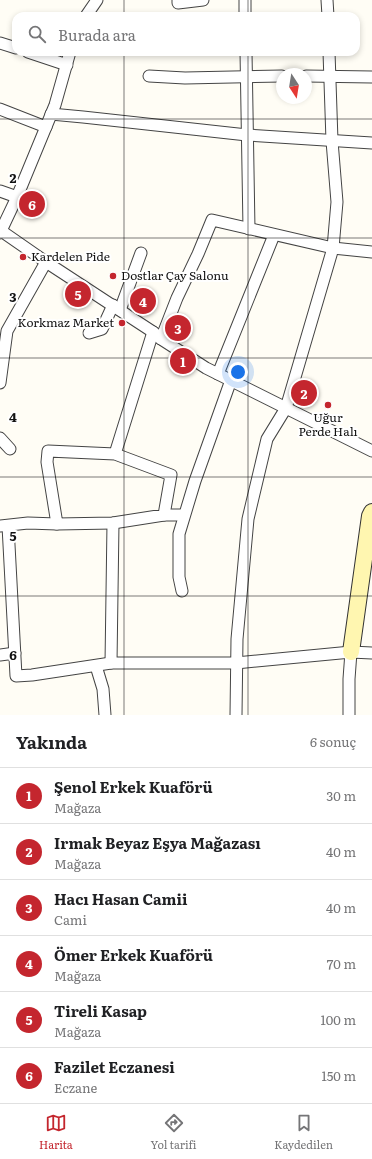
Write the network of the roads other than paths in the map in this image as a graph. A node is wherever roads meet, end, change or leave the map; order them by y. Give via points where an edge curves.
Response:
1 (97, 0) edge
2 (178, 0) edge
3 (203, 0) edge
4 (245, 0) edge
5 (327, 0) edge
6 (89, 12) edge
7 (245, 12) edge
8 (328, 12) edge
9 (0, 43) edge
10 (12, 47) edge
11 (40, 56) edge
12 (69, 56) edge
13 (246, 56) edge
14 (329, 56) edge
15 (67, 65) junction
16 (149, 76) dead end
17 (246, 76) junction
18 (276, 76) edge
19 (312, 76) edge
20 (330, 76) junction
21 (372, 77) edge
22 (1, 111) edge
23 (51, 114) junction
24 (46, 127) junction
25 (247, 135) junction
26 (332, 141) junction
27 (372, 143) edge
28 (0, 191) edge
29 (18, 197) junction
30 (249, 229) junction
31 (0, 231) edge
32 (274, 235) junction
33 (333, 248) junction
34 (372, 252) edge
35 (141, 253) dead end
36 (46, 262) junction
37 (116, 308) junction
38 (89, 333) dead end
39 (157, 336) junction
40 (3, 341) edge
41 (218, 374) junction
42 (230, 380) junction
43 (0, 383) edge
44 (286, 408) junction
45 (0, 438) edge
46 (10, 449) dead end
47 (372, 451) edge
48 (115, 454) junction
49 (372, 512) edge
50 (164, 515) junction
51 (184, 516) junction
52 (113, 523) junction
53 (56, 524) junction
54 (4, 526) edge
55 (182, 591) dead end
56 (351, 652) junction
57 (15, 653) junction
58 (372, 653) edge
59 (0, 655) edge
60 (111, 663) junction
61 (236, 663) junction
62 (96, 666) junction
63 (105, 715) edge
64 (236, 715) edge
65 (348, 715) edge

1 - 6 street
2 - 3 street via 178,3
4 - 7 street
5 - 8 street
9 - 10 street
11 - 15 street
12 - 15 street
13 - 17 street
14 - 20 street
15 - 23 street
16 - 17 street
17 - 18 street
17 - 25 street
19 - 20 street
20 - 21 street
20 - 26 street
22 - 24 street
23 - 24 street
23 - 25 street
24 - 29 street
25 - 26 street
25 - 30 street
26 - 27 street
26 - 33 street via 337,202
28 - 29 street
29 - 31 street
30 - 32 street
30 - 39 street via 212,220
31 - 36 street
32 - 33 street
32 - 41 street
33 - 34 street
33 - 44 street
35 - 37 street
36 - 37 street
36 - 40 street
37 - 38 street via 102,329
37 - 39 street
39 - 41 street
39 - 48 street
40 - 43 street
41 - 42 street
42 - 44 street
42 - 51 street
44 - 47 street
44 - 61 street via 267,439 248,519
45 - 46 street
48 - 50 street via 171,475
48 - 53 street via 48,451 47,462
49 - 56 street
50 - 51 street
50 - 52 street
51 - 55 street via 179,534 179,577
52 - 53 street
52 - 60 street
53 - 54 street via 28,523
54 - 57 street
56 - 58 street
56 - 61 street
56 - 65 street
57 - 59 street
57 - 62 street via 16,676
60 - 61 street
60 - 62 street
61 - 64 street
62 - 63 street via 103,689

